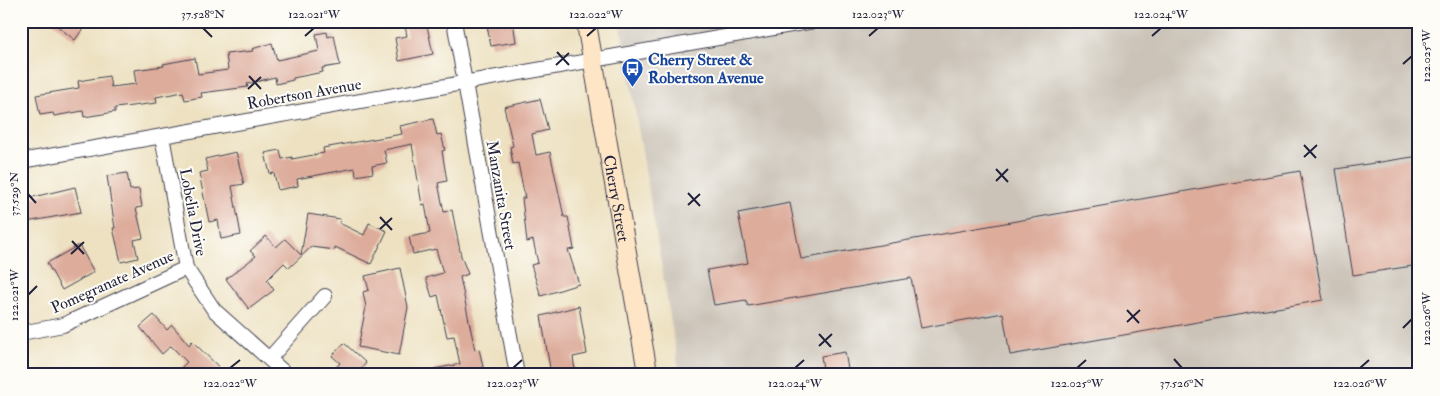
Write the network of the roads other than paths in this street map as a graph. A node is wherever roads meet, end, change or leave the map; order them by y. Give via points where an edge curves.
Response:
1 (454, 21) edge
2 (586, 21) edge
3 (814, 21) edge
4 (593, 60) junction
5 (464, 82) junction
6 (162, 136) junction
7 (21, 161) edge
8 (186, 268) junction
9 (325, 296) dead end
10 (21, 333) edge
11 (269, 359) junction
12 (287, 375) edge
13 (516, 375) edge
14 (648, 375) edge

1 - 5 street, Manzanita Street
2 - 4 street, Cherry Street
3 - 4 street, Robertson Avenue
4 - 5 street, Robertson Avenue
4 - 14 street, Cherry Street
5 - 6 street, Robertson Avenue
5 - 13 street, Manzanita Street
6 - 7 street, Robertson Avenue
6 - 8 street, Lobelia Drive
8 - 10 street, Pomegranate Avenue via 63,325
8 - 11 street, Lobelia Drive via 214,310
9 - 11 street
11 - 12 street, Lobelia Drive

